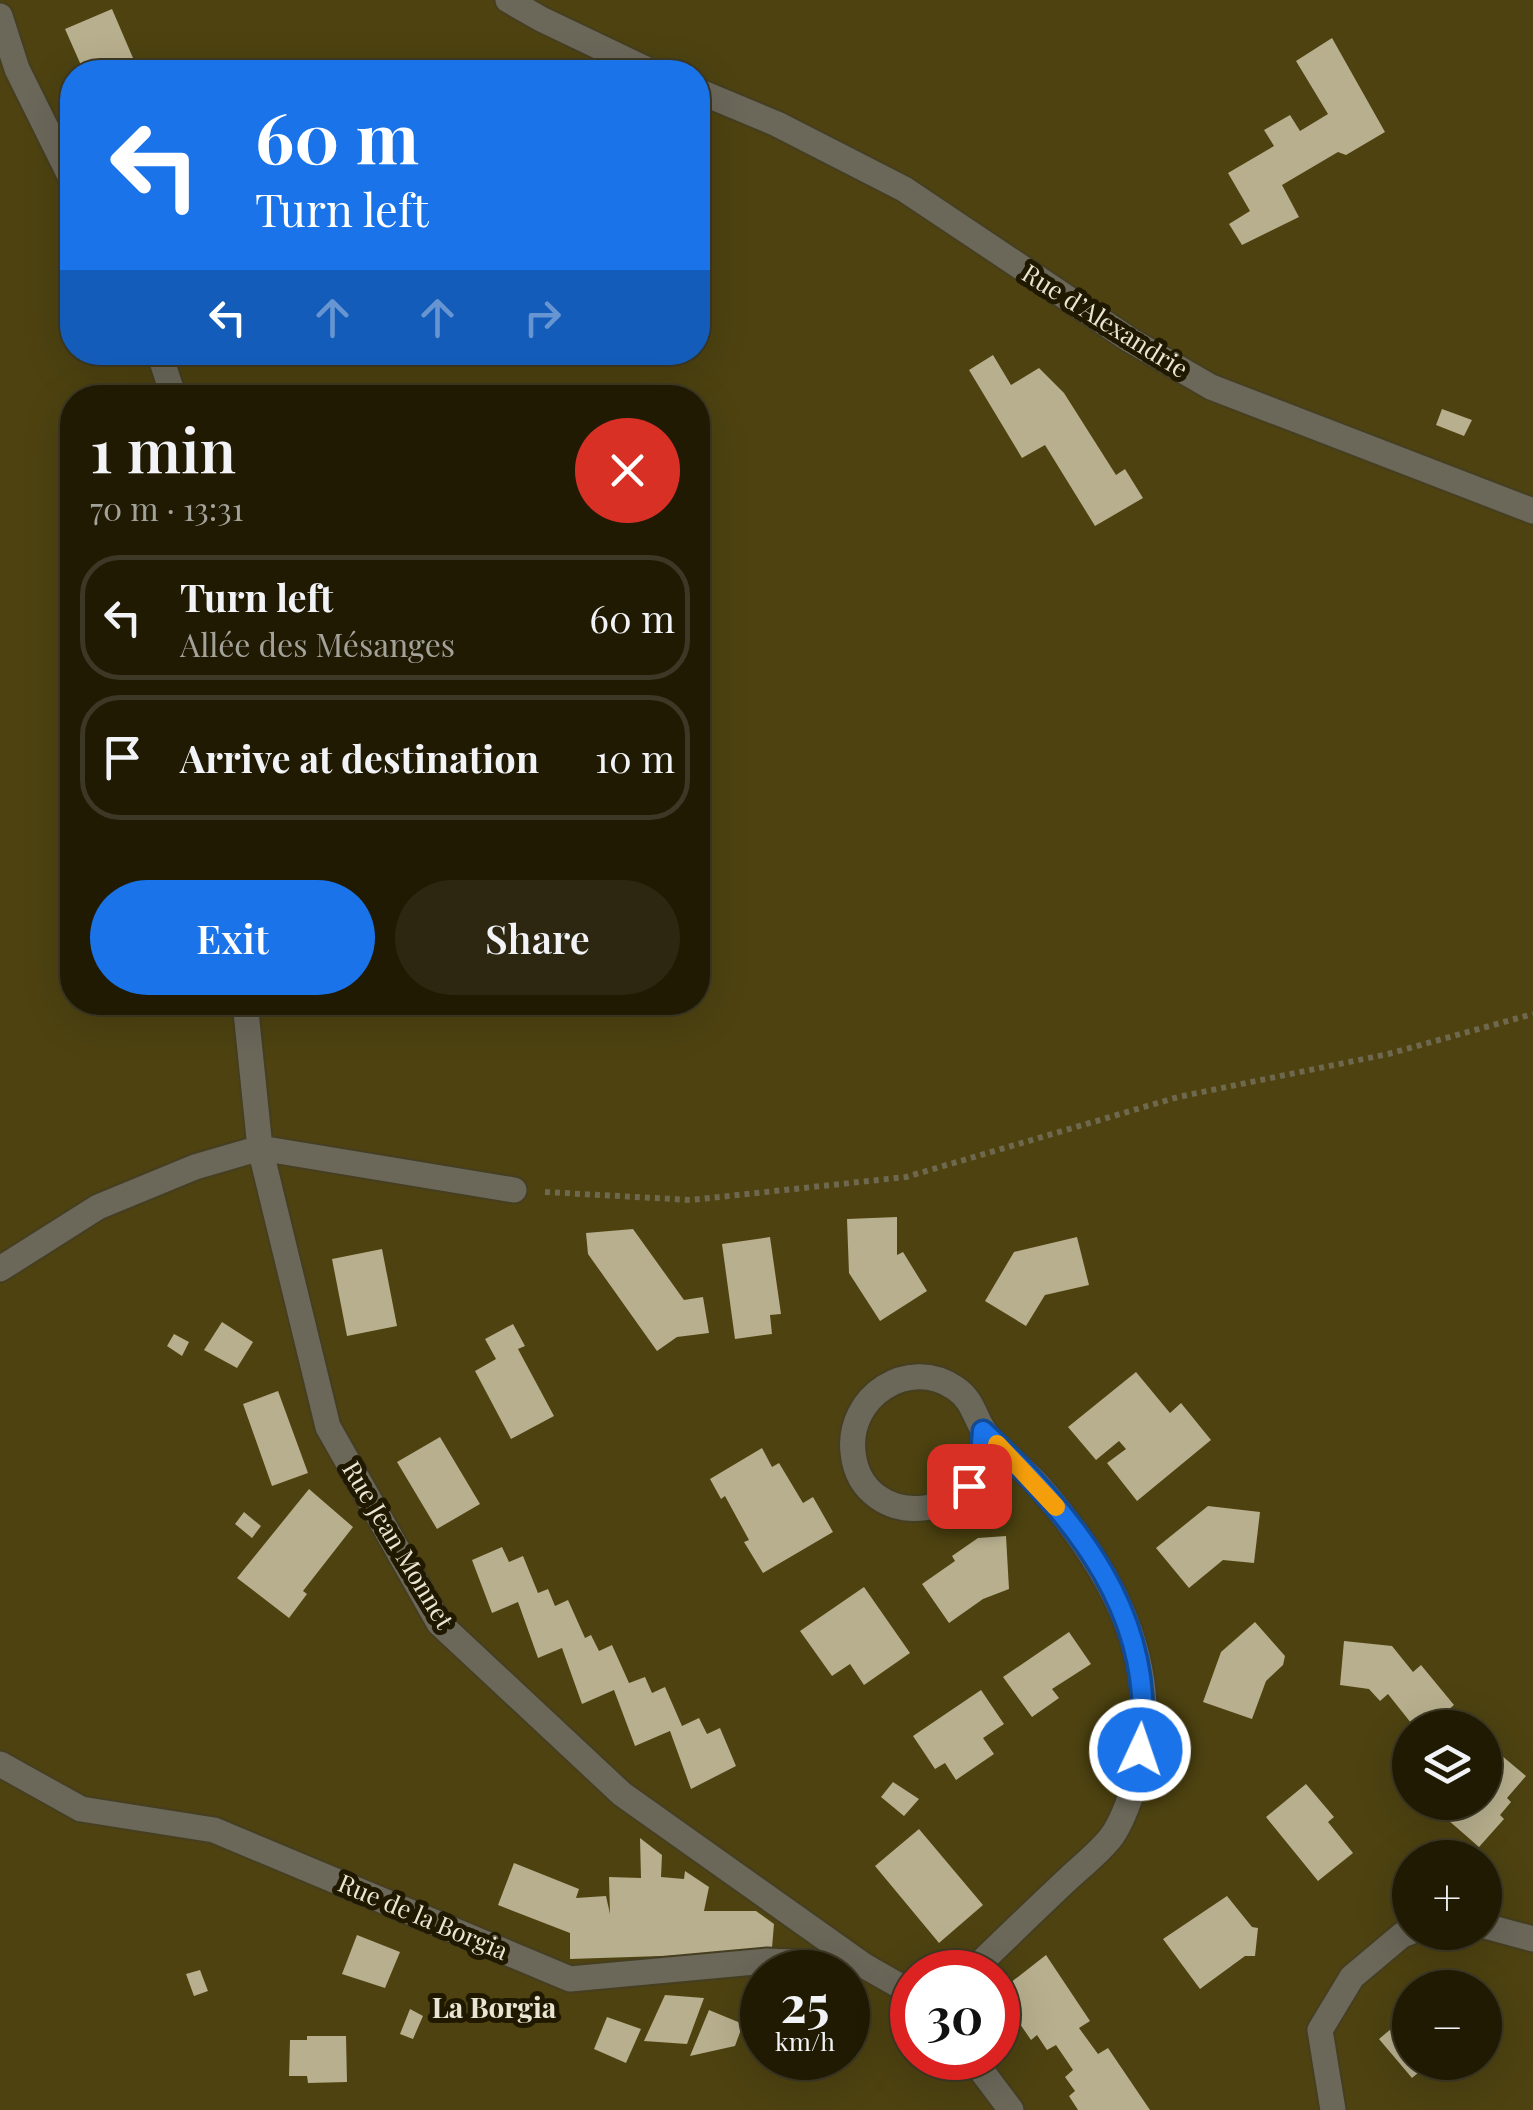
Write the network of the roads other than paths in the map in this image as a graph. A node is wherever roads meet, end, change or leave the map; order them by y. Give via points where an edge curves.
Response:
1 (508, 0) edge
2 (0, 16) edge
3 (626, 60) edge
4 (710, 96) edge
5 (60, 156) edge
6 (1533, 510) edge
7 (246, 1015) edge
8 (260, 1148) junction
9 (514, 1190) road end
10 (0, 1269) edge
11 (983, 1431) junction
12 (0, 1764) edge
13 (1502, 1930) edge
14 (1533, 1938) edge
15 (1392, 1944) edge
16 (843, 1950) edge
17 (993, 1950) edge
18 (740, 1963) edge
19 (988, 2080) edge
20 (1011, 2110) edge
21 (1333, 2110) edge

1 - 3 street
2 - 5 street via 17,69
4 - 6 street, Rue d’Alexandrie via 904,189 1211,387
7 - 8 street, Rue Jean Monnet
8 - 9 street
8 - 10 street via 98,1208
8 - 16 street, Rue Jean Monnet via 328,1428 440,1623 622,1794
11 - 11 street via 976,1477 940,1506 893,1505 865,1483 854,1462 858,1415 881,1388 903,1378 955,1388
11 - 17 street via 1077,1530 1118,1599 1139,1654 1145,1719 1136,1781 1113,1835
12 - 18 street, Rue de la Borgia via 81,1810 214,1830 570,1979
13 - 14 street
15 - 21 street via 1352,1978 1320,2030
19 - 20 street

